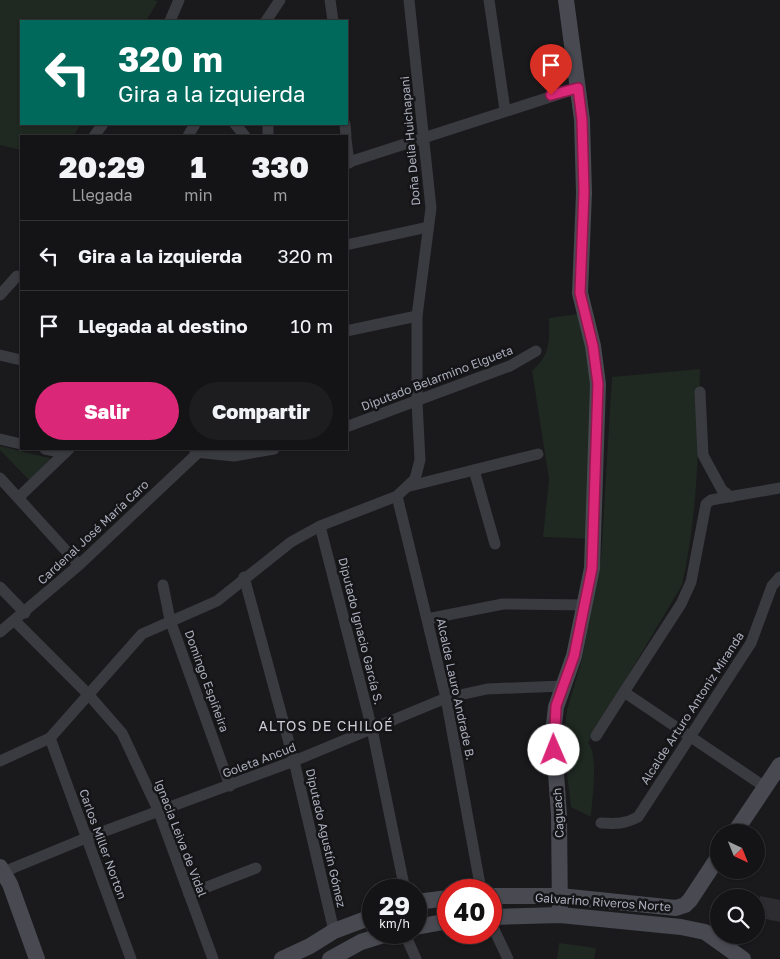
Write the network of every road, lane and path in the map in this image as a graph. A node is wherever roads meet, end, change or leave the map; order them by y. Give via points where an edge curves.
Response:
1 (179, 0) edge
2 (280, 0) edge
3 (330, 0) edge
4 (409, 0) edge
5 (489, 0) edge
6 (566, 0) edge
7 (170, 20) edge
8 (267, 20) edge
9 (333, 20) edge
10 (578, 88) junction
11 (505, 110) junction
12 (236, 125) edge
13 (244, 135) edge
14 (424, 137) junction
15 (348, 163) edge
16 (428, 227) junction
17 (348, 245) edge
18 (19, 276) edge
19 (0, 295) edge
20 (417, 316) junction
21 (348, 331) edge
22 (536, 351) dead end
23 (0, 354) edge
24 (20, 360) edge
25 (700, 392) dead end
26 (417, 402) junction
27 (348, 426) edge
28 (0, 439) edge
29 (20, 444) edge
30 (197, 450) edge
31 (268, 450) edge
32 (67, 451) edge
33 (538, 454) dead end
34 (474, 470) junction
35 (0, 478) edge
36 (410, 486) junction
37 (780, 488) edge
38 (397, 496) junction
39 (19, 497) junction
40 (731, 497) junction
41 (320, 526) junction
42 (495, 544) dead end
43 (79, 565) junction
44 (780, 577) edge
45 (244, 578) junction
46 (163, 585) dead end
47 (0, 587) edge
48 (584, 605) junction
49 (25, 613) junction
50 (427, 619) junction
51 (170, 620) junction
52 (15, 621) junction
53 (0, 632) edge
54 (563, 686) junction
55 (624, 692) junction
56 (88, 694) junction
57 (446, 698) junction
58 (372, 729) junction
59 (596, 736) dead end
60 (690, 737) junction
61 (50, 738) junction
62 (0, 761) edge
63 (294, 761) junction
64 (780, 765) edge
65 (230, 786) junction
66 (765, 787) junction
67 (159, 812) junction
68 (601, 823) dead end
69 (740, 824) edge
70 (86, 838) junction
71 (256, 868) dead end
72 (710, 870) edge
73 (2, 872) edge
74 (403, 879) edge
75 (479, 879) edge
76 (189, 894) junction
77 (502, 896) edge
78 (560, 896) junction
79 (560, 914) junction
80 (502, 917) edge
81 (362, 920) edge
82 (334, 931) junction
83 (362, 942) edge
84 (409, 944) edge
85 (501, 944) edge
86 (314, 952) edge
87 (37, 959) edge
88 (131, 959) edge
89 (213, 959) edge
90 (282, 959) edge
91 (330, 959) edge
92 (416, 959) edge
93 (508, 959) edge
94 (743, 959) edge

1 - 7 street
2 - 8 street
3 - 9 street
4 - 14 street, Doña Delia Huichapani
5 - 11 street
6 - 10 street, Caguach
10 - 11 street
10 - 48 street, Caguach via 584,192 580,293 598,384 592,568
11 - 14 street
12 - 13 street
14 - 15 street
14 - 16 street, Doña Delia Huichapani via 431,208
16 - 17 street
16 - 20 street, Doña Delia Huichapani
18 - 19 street
20 - 21 street
20 - 26 street, Doña Delia Huichapani
22 - 26 street, Diputado Belarmino Elgueta via 510,366
23 - 24 street
25 - 40 street via 703,455 722,490
26 - 27 street, Diputado Belarmino Elgueta
26 - 36 street, Doña Delia Huichapani via 420,460
28 - 29 street
30 - 31 street via 234,456
30 - 43 street, Cardenal José María Caro
32 - 39 street
33 - 34 street
34 - 36 street
34 - 42 street
35 - 39 street
36 - 38 street
37 - 40 street
38 - 41 street
38 - 50 street, Alcalde Lauro Andrade B.
39 - 43 street
40 - 55 street via 711,500 706,504 691,582 681,604
41 - 45 street via 291,542
41 - 58 street, Diputado Ignacio García S.
43 - 49 street, Cardenal José María Caro
44 - 60 street, Alcalde Arturo Antoniz Miranda via 772,586 751,643
45 - 51 street via 217,601
45 - 63 street, Diputado Agustín Gómez
46 - 51 street, Domingo Espiñeira
47 - 49 street
48 - 50 street via 503,604
48 - 54 street, Caguach via 574,656
49 - 52 street, Cardenal José María Caro
50 - 57 street, Alcalde Lauro Andrade B.
51 - 56 street via 142,634
51 - 65 street, Domingo Espiñeira
52 - 53 street, Cardenal José María Caro
52 - 56 street, Ignacia Leiva de Vidal
54 - 57 street, Goleta Ancud via 487,689
54 - 78 street, Caguach via 556,706 553,733
55 - 59 street
55 - 60 street
56 - 61 street
56 - 67 street, Ignacia Leiva de Vidal via 122,733
57 - 58 street, Goleta Ancud
57 - 75 street, Alcalde Lauro Andrade B.
58 - 63 street, Goleta Ancud
58 - 74 street, Diputado Ignacio García S.
60 - 66 street
60 - 68 street, Alcalde Arturo Antoniz Miranda via 638,817 617,824
61 - 62 street
61 - 70 street, Carlos Miller Norton
63 - 65 street, Goleta Ancud
63 - 82 street, Diputado Agustín Gómez
64 - 66 street
65 - 67 street, Goleta Ancud
66 - 69 street
67 - 70 street, Goleta Ancud
67 - 76 street, Ignacia Leiva de Vidal
70 - 73 street, Goleta Ancud
70 - 88 street, Carlos Miller Norton
71 - 76 street
72 - 78 street, Galvarino Riveros Norte via 690,900 681,907
73 - 87 street
76 - 89 street, Ignacia Leiva de Vidal
77 - 78 street, Galvarino Riveros Norte
78 - 79 street, Caguach
79 - 80 street
79 - 94 street via 705,932
81 - 82 street
82 - 86 street
83 - 91 street
84 - 92 street
85 - 93 street
86 - 90 street

